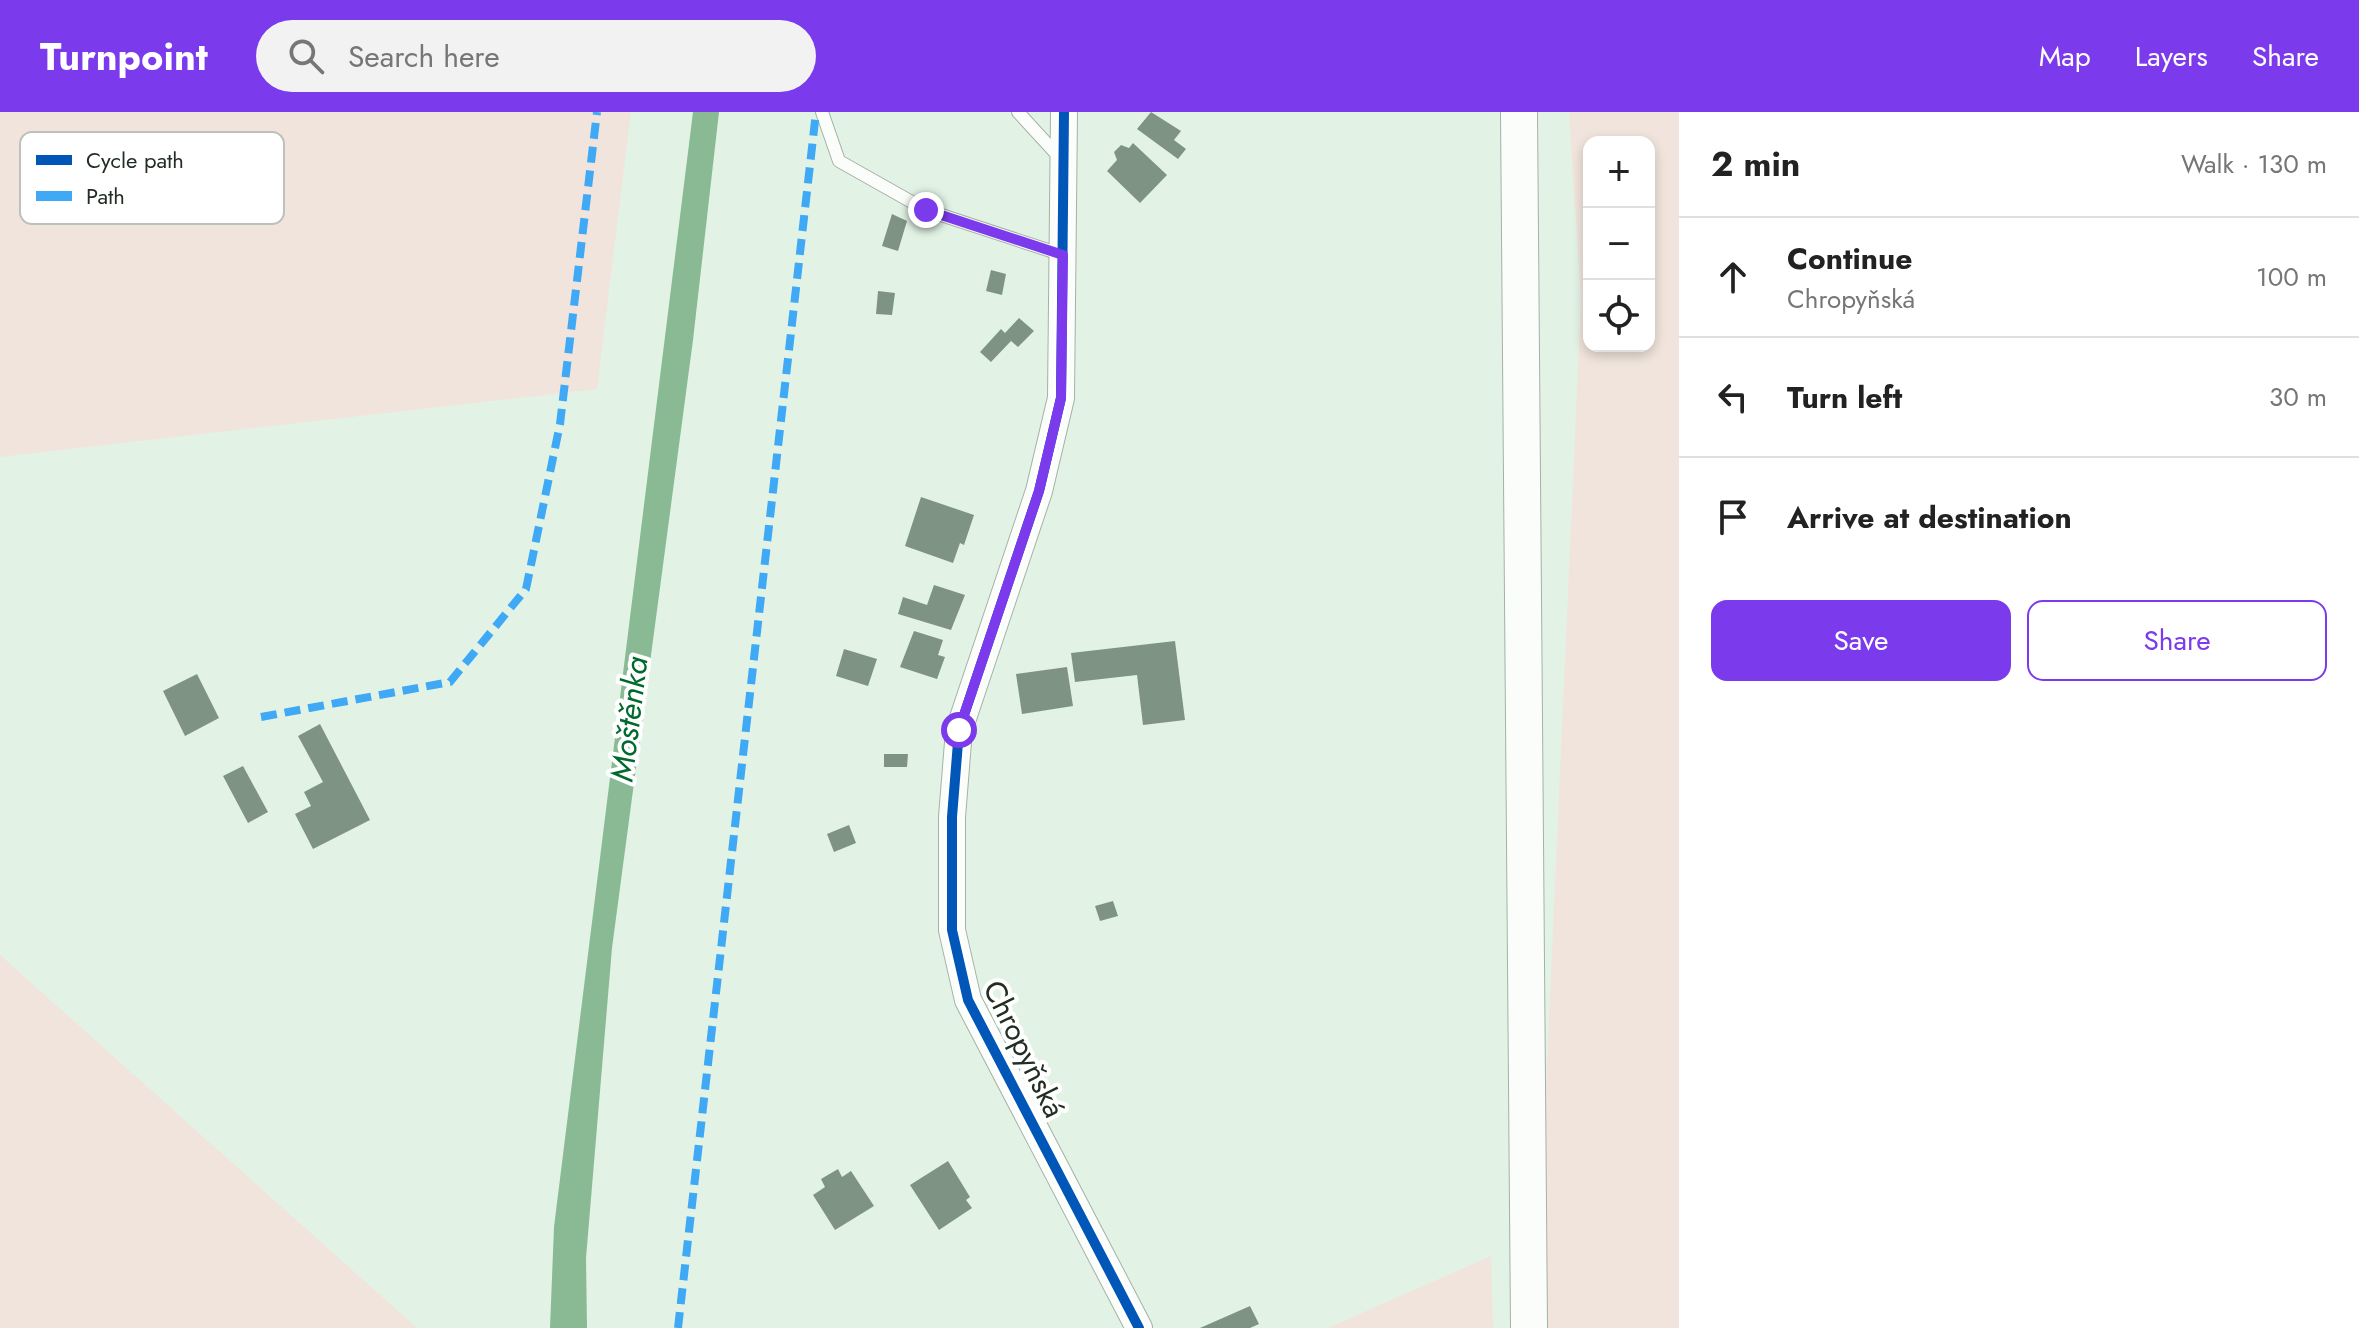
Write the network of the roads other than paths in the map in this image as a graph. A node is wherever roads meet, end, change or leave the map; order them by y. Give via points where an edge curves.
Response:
1 (822, 112) edge
2 (1018, 112) edge
3 (1064, 112) edge
4 (1519, 112) edge
5 (1063, 161) junction
6 (1063, 255) junction
7 (1139, 1328) edge
8 (1529, 1328) edge

1 - 6 lane via 839,161 926,210
2 - 5 lane
3 - 5 street, Chropyňská
4 - 8 main road
5 - 6 street, Chropyňská
6 - 7 street, Chropyňská via 1061,398 1039,491 959,730 952,930 968,1000

